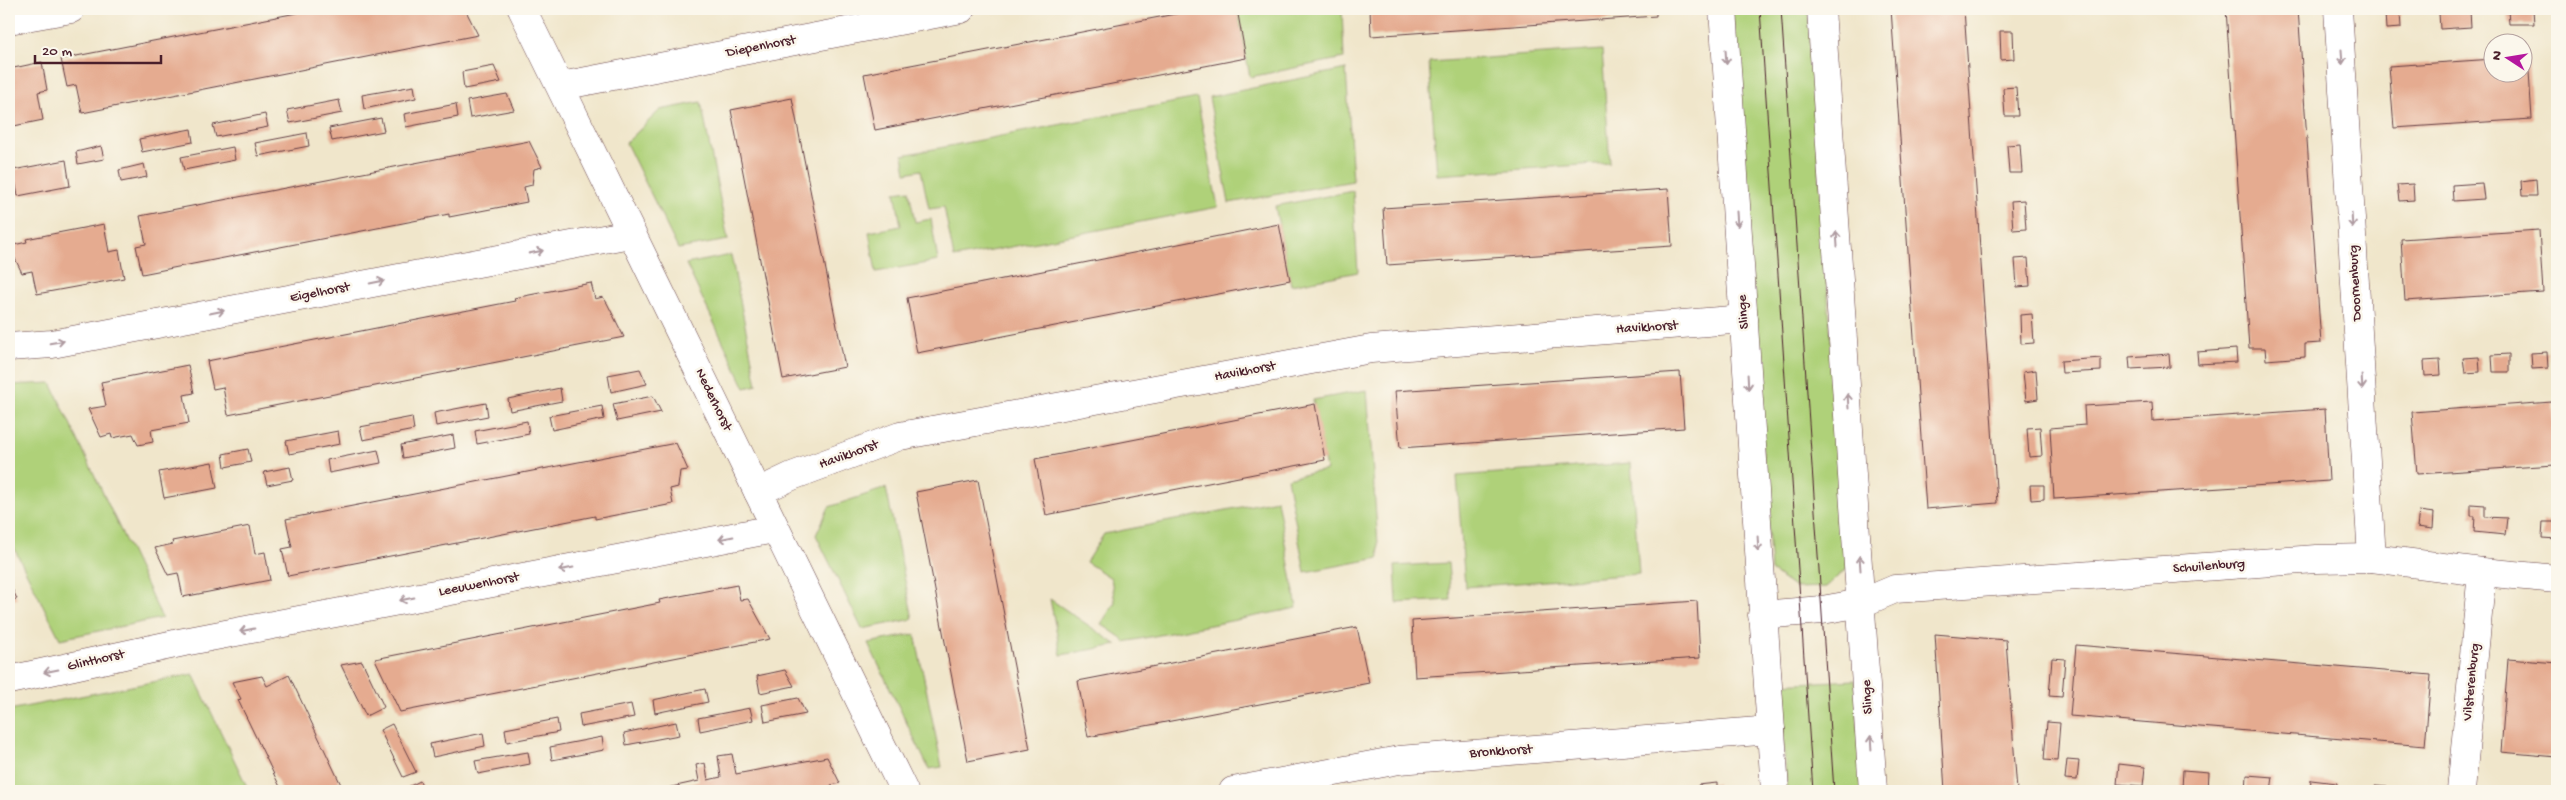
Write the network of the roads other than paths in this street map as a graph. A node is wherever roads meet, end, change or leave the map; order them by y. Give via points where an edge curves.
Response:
1 (71, 9) edge
2 (522, 9) edge
3 (961, 9) edge
4 (1723, 9) edge
5 (1821, 9) edge
6 (2338, 9) edge
7 (9, 20) edge
8 (561, 86) junction
9 (630, 234) junction
10 (1744, 319) junction
11 (9, 348) edge
12 (758, 492) junction
13 (774, 529) junction
14 (2372, 558) junction
15 (2482, 572) junction
16 (2557, 578) edge
17 (1862, 603) junction
18 (1762, 615) junction
19 (184, 642) joint
20 (9, 680) edge
21 (1772, 730) junction
22 (904, 791) edge
23 (1233, 791) edge
24 (1775, 791) edge
25 (1873, 791) edge
26 (2461, 791) edge

1 - 7 street
2 - 8 street, Nederhorst
3 - 8 street, Diepenhorst
4 -> 10 street, Slinge
17 -> 5 street, Slinge
6 -> 14 street, Doornenburg
8 - 9 street, Nederhorst
11 -> 9 street, Eigelhorst via 52,344
9 - 12 street, Nederhorst
10 - 12 street, Havikhorst via 1371,349 900,436
10 -> 18 street, Slinge
12 - 13 street, Nederhorst
13 -> 19 street, Leeuwenhorst
13 - 22 street, Nederhorst
14 - 15 street, Schuilenburg
14 - 17 street, Schuilenburg via 1895,589
15 - 16 street, Schuilenburg
15 - 26 street, Vilsterenburg
17 - 18 street
25 -> 17 street, Slinge
18 - 21 street, Slinge
19 -> 20 street, Glinthorst
21 - 23 street, Bronkhorst via 1399,760
21 - 24 street, Slinge

